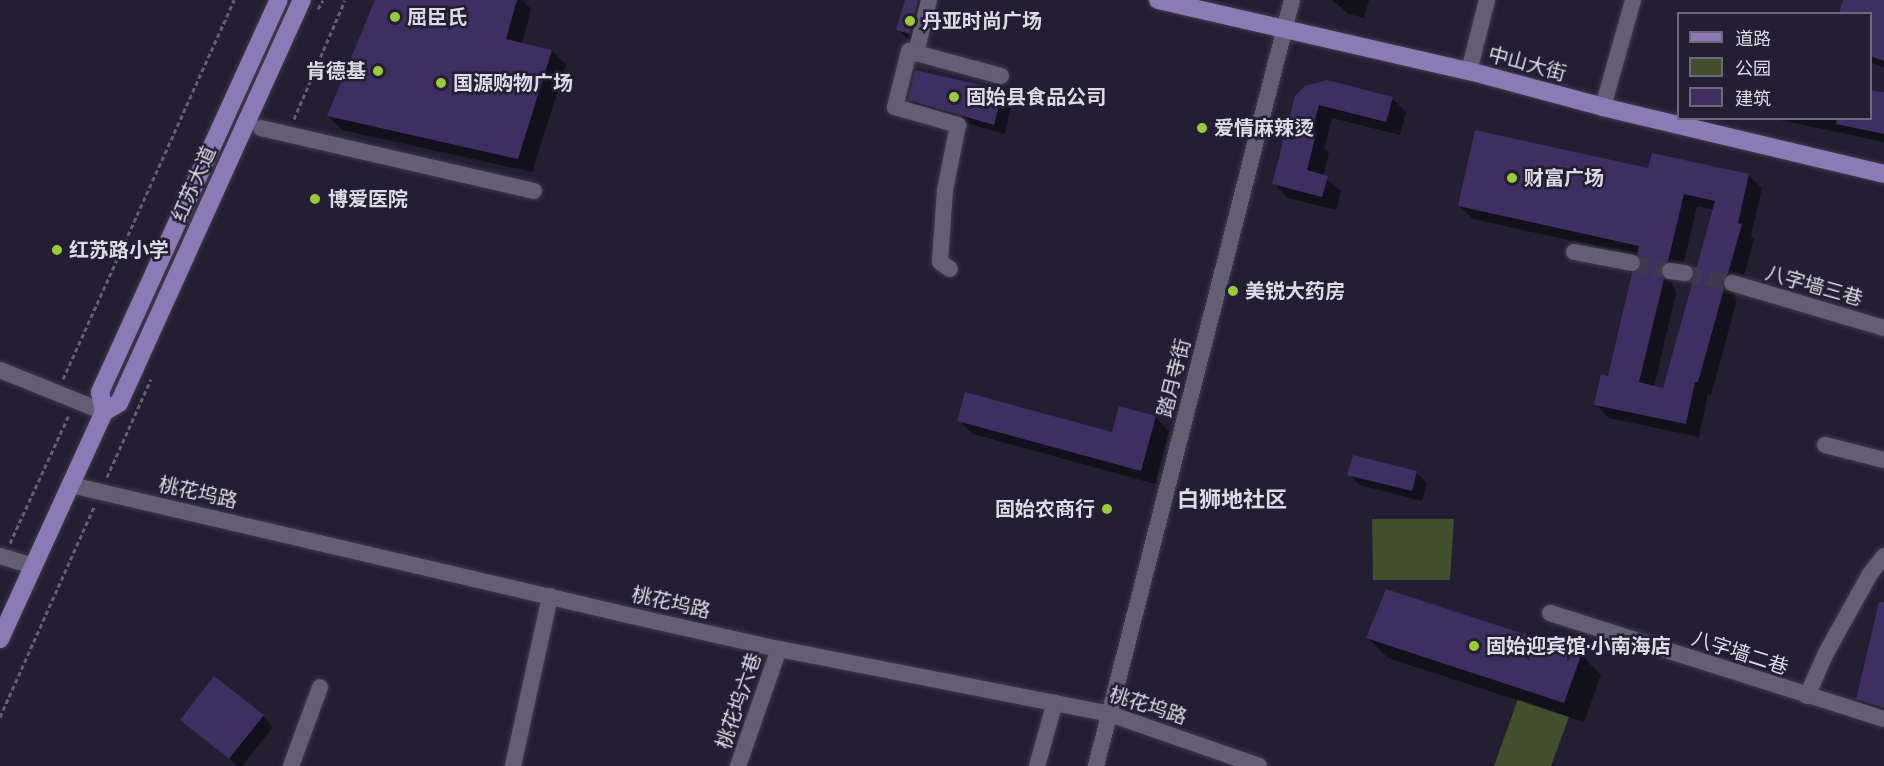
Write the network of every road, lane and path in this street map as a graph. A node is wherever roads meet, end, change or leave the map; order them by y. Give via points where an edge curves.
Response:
1 (234, 0) edge
2 (279, 0) edge
3 (302, 0) edge
4 (345, 0) edge
5 (929, 0) edge
6 (1158, 0) edge
7 (1292, 0) edge
8 (1487, 0) edge
9 (1634, 0) edge
10 (1284, 30) junction
11 (916, 53) junction
12 (1469, 71) junction
13 (1001, 76) dead end
14 (1604, 107) junction
15 (261, 128) dead end
16 (287, 134) junction
17 (1884, 174) edge
18 (534, 191) dead end
19 (1574, 252) dead end
20 (1632, 263) tunnel mouth
21 (950, 269) dead end
22 (1732, 283) tunnel mouth
23 (1884, 328) edge
24 (0, 370) edge
25 (57, 393) junction
26 (104, 412) junction
27 (1825, 445) dead end
28 (1884, 460) edge
29 (72, 485) junction
30 (0, 556) edge
31 (1884, 556) edge
32 (32, 566) junction
33 (550, 596) junction
34 (1550, 614) dead end
35 (0, 639) edge
36 (779, 649) junction
37 (320, 687) dead end
38 (1807, 696) junction
39 (1055, 702) junction
40 (1110, 714) junction
41 (1884, 719) edge
42 (291, 766) edge
43 (513, 766) edge
44 (738, 766) edge
45 (1037, 766) edge
46 (1096, 766) edge
47 (1259, 766) edge

1 - 25 path
2 - 26 main road, 红苏大道 via 100,393
3 - 26 main road, 红苏大道 via 119,403
4 - 16 path
5 - 11 street
6 - 10 main road, 中山大街
7 - 10 street, 踏月寺街
8 - 12 street
9 - 14 street
10 - 12 main road, 中山大街
10 - 40 street, 踏月寺街
11 - 13 street
11 - 21 street via 909,51 895,107 958,125 945,190 940,262
12 - 14 main road, 中山大街
14 - 17 main road, 中山大街
15 - 16 street
16 - 18 street
19 - 20 street
22 - 23 street, 八字墙三巷
24 - 25 street
25 - 26 street
26 - 29 main road, 红苏大道
27 - 28 street
29 - 32 main road, 红苏大道
29 - 33 street, 桃花坞路
30 - 32 street
31 - 38 street via 1832,643
32 - 35 main road, 红苏大道
33 - 36 street, 桃花坞路
33 - 43 street
34 - 38 street, 八字墙二巷
36 - 39 street, 桃花坞路
36 - 44 street, 桃花坞六巷
37 - 42 street
38 - 41 street, 八字墙二巷
39 - 40 street, 桃花坞路
39 - 45 street
40 - 46 street, 踏月寺街
40 - 47 street, 桃花坞路

